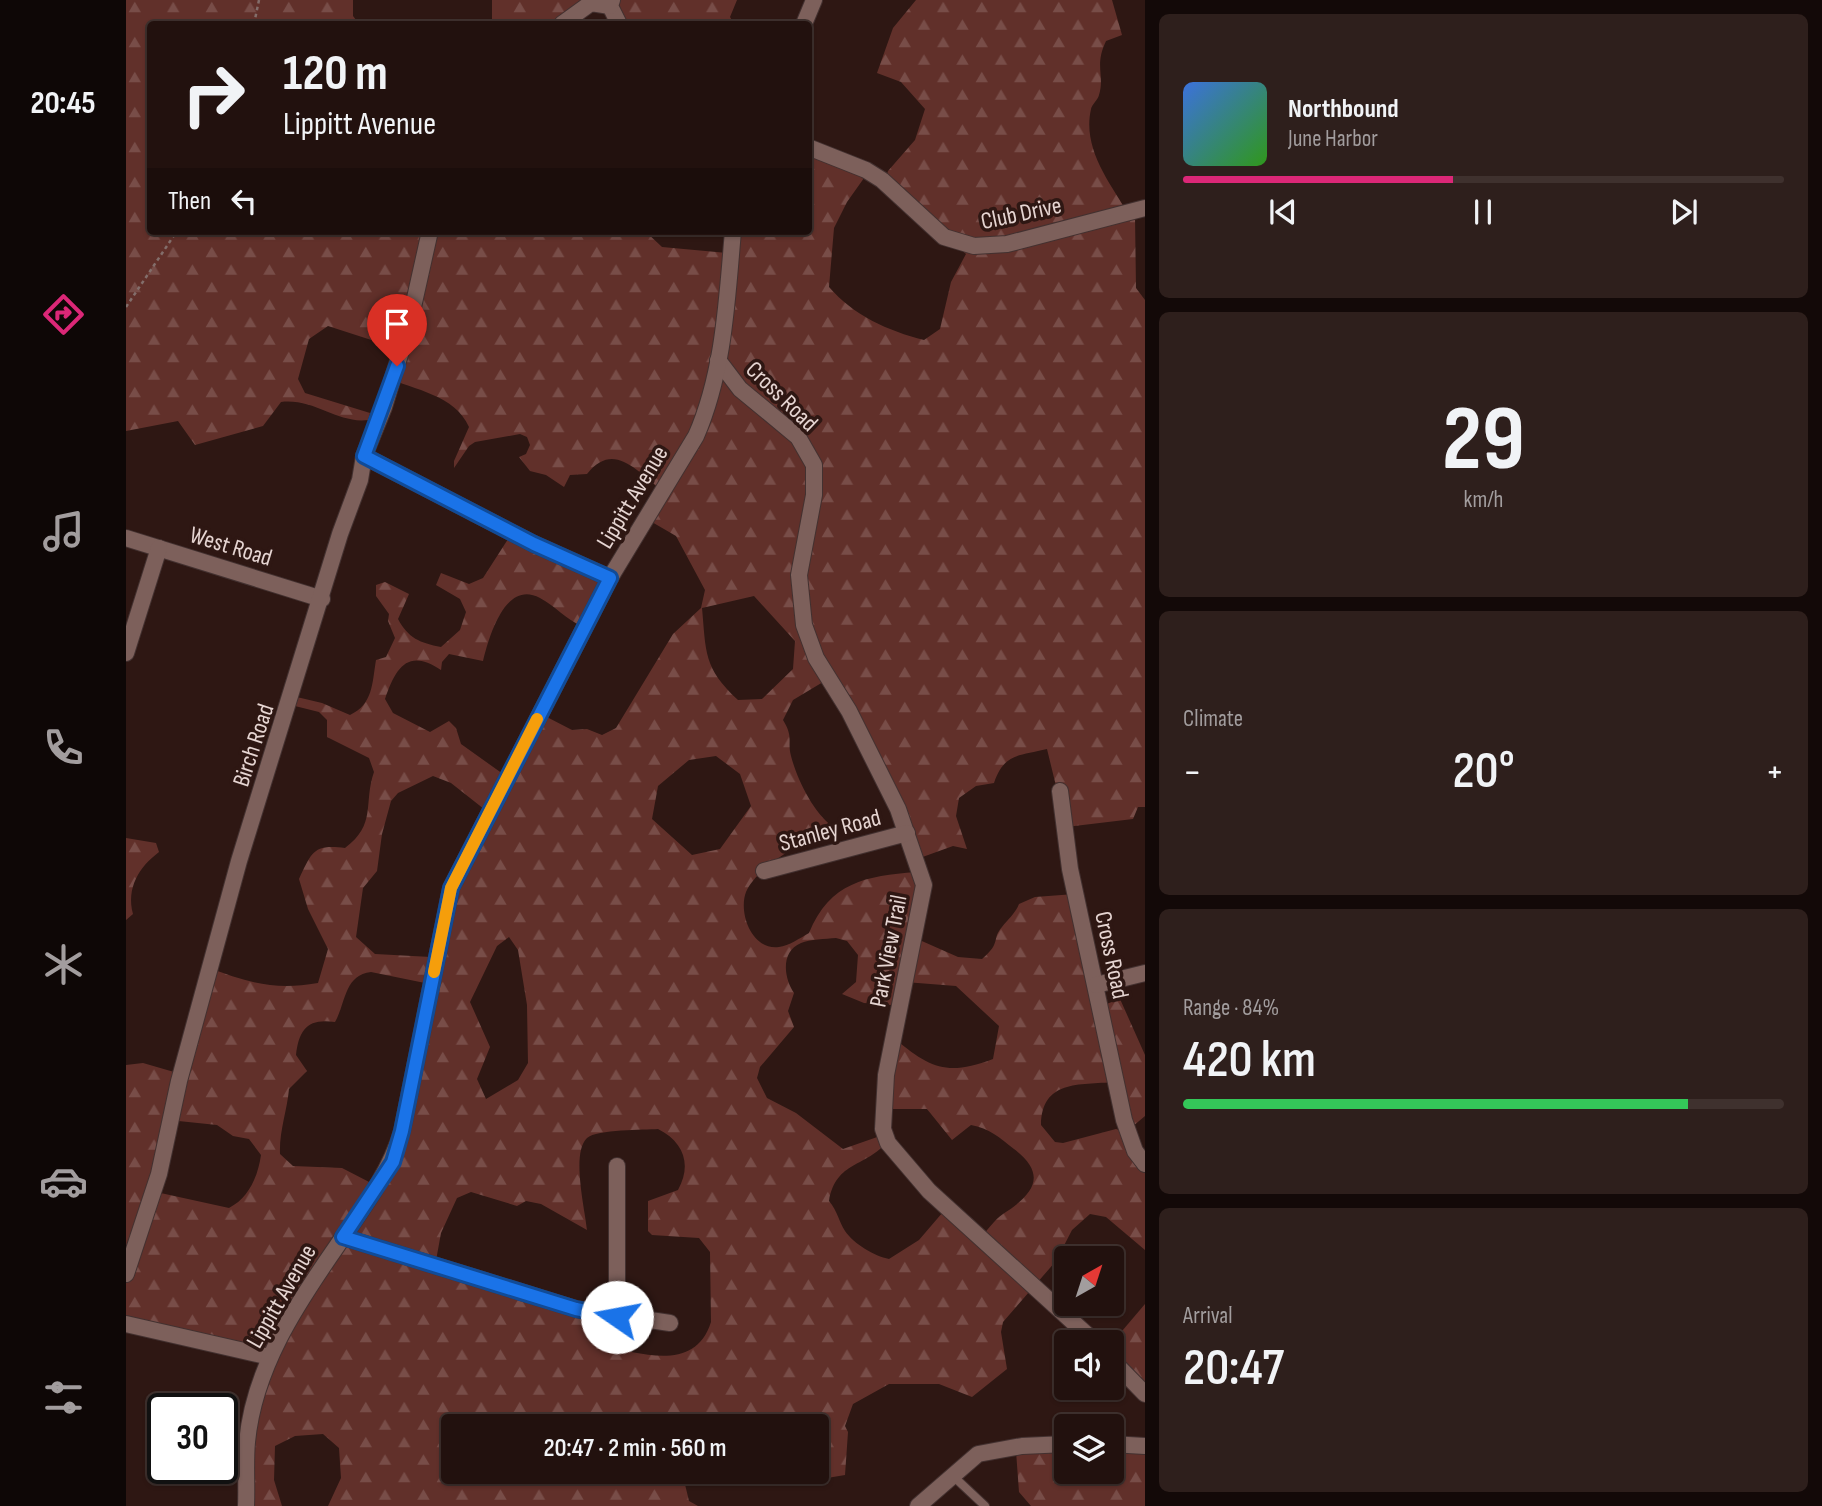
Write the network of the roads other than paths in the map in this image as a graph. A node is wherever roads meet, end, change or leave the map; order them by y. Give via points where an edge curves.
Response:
1 (814, 0) edge
2 (611, 3) edge
3 (566, 21) edge
4 (619, 21) edge
5 (805, 21) edge
6 (812, 149) edge
7 (1145, 208) edge
8 (429, 235) edge
9 (733, 235) edge
10 (718, 360) junction
11 (364, 456) junction
12 (814, 466) joint
13 (126, 538) edge
14 (159, 548) junction
15 (610, 578) junction
16 (322, 599) junction
17 (126, 653) edge
18 (1060, 791) dead end
19 (907, 833) junction
20 (764, 871) dead end
21 (1145, 973) edge
22 (1096, 985) junction
23 (1145, 1164) edge
24 (617, 1166) dead end
25 (343, 1237) junction
26 (126, 1274) edge
27 (617, 1317) junction
28 (670, 1323) dead end
29 (126, 1324) edge
30 (1082, 1330) edge
31 (270, 1357) junction
32 (1124, 1372) edge
33 (1145, 1394) edge
34 (1054, 1445) edge
35 (1124, 1445) edge
36 (1145, 1446) edge
37 (951, 1475) junction
38 (247, 1506) edge
39 (918, 1506) edge
40 (985, 1506) edge

1 - 5 street
2 - 3 street via 591,3
2 - 4 street
6 - 7 street, Club Drive via 866,170 944,237 974,246 1007,244
8 - 11 street, Birch Road via 409,325
9 - 10 street, Lippitt Avenue
10 - 12 street, Cross Road via 740,388 799,437
10 - 15 street, Lippitt Avenue via 696,436
11 - 15 street
11 - 16 street, Birch Road
12 - 19 street, Park View Trail via 814,495 799,575 804,625 816,658 849,711
13 - 14 street, West Road
14 - 16 street, West Road
14 - 17 street
15 - 25 street, Lippitt Avenue via 451,888 393,1162
16 - 26 street, Birch Road via 239,861 178,1081 159,1174
18 - 22 street, Cross Road via 1070,869
19 - 20 street, Stanley Road
19 - 30 street, Park View Trail via 924,885 886,1075 883,1129 888,1143 929,1191
21 - 22 street
22 - 23 street, Cross Road via 1124,1120
24 - 27 street
25 - 27 street via 576,1309
25 - 31 street, Lippitt Avenue via 297,1304
27 - 28 street
29 - 31 street
31 - 38 street, Lippitt Avenue via 247,1442
32 - 33 street
34 - 37 street via 978,1454
35 - 36 street
37 - 39 street
37 - 40 lane

